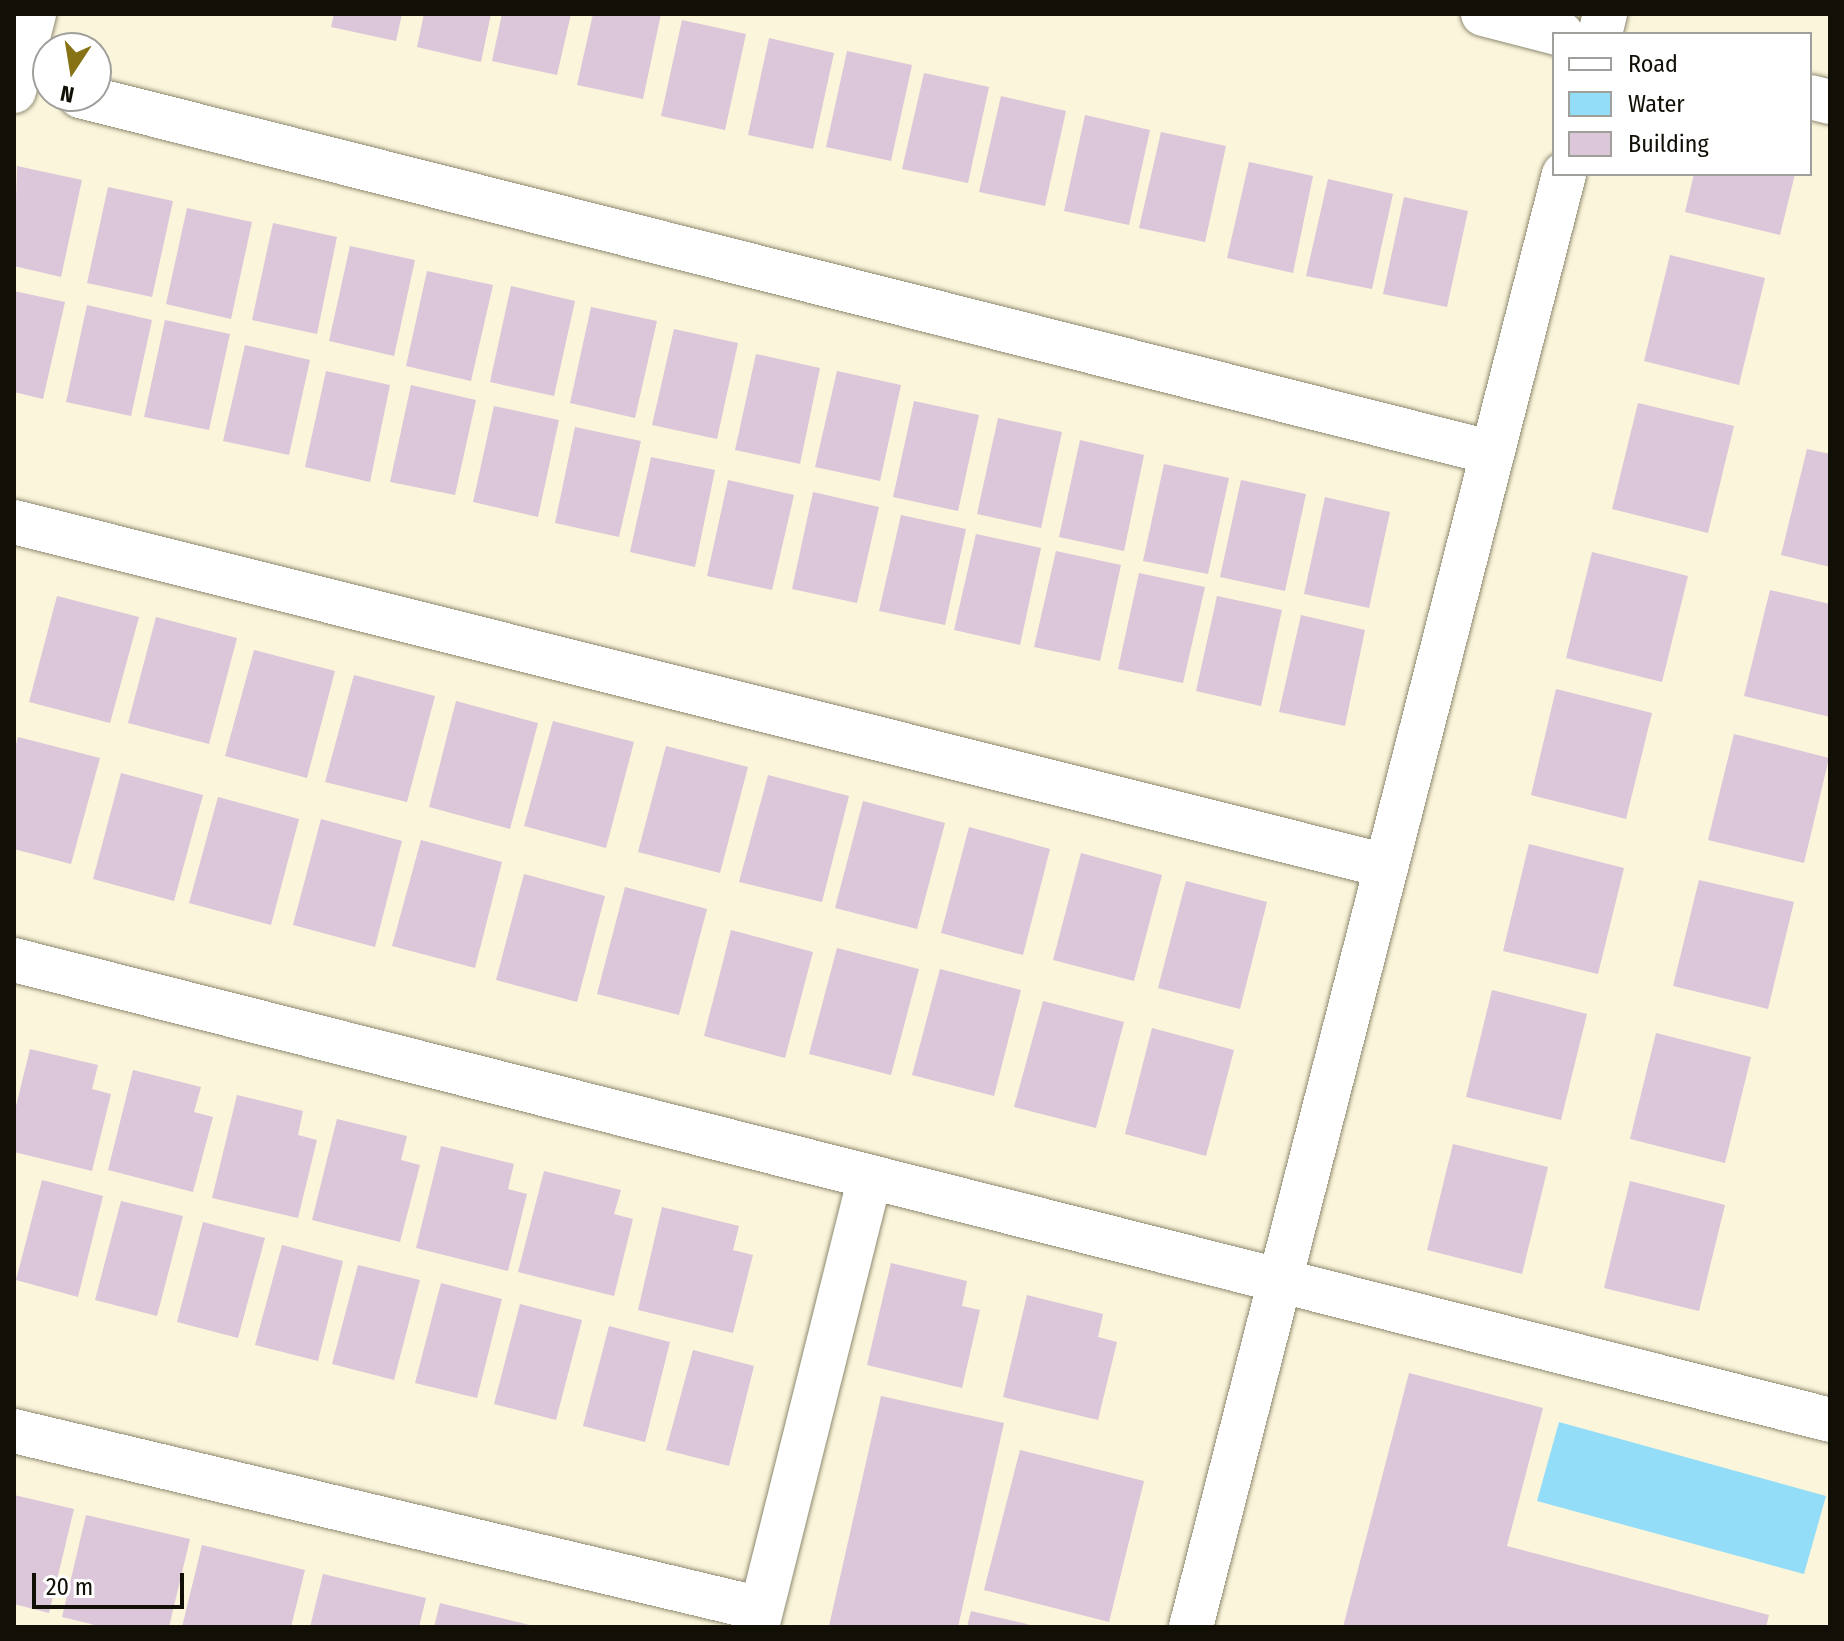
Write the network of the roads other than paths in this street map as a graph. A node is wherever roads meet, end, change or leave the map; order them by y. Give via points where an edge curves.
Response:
1 (34, 14) edge
2 (1483, 14) edge
3 (1553, 32) edge
4 (26, 86) edge
5 (112, 104) edge
6 (1563, 176) edge
7 (1493, 453) junction
8 (14, 522) edge
9 (1387, 866) junction
10 (14, 960) edge
11 (870, 1177) junction
12 (1281, 1280) junction
13 (1828, 1411) edge
14 (14, 1431) edge
15 (759, 1618) edge
16 (1191, 1627) edge

1 - 4 street
2 - 3 street
5 - 7 street
6 - 7 street
7 - 9 street
8 - 9 street
9 - 12 street
10 - 11 street
11 - 12 street
11 - 15 street
12 - 13 street
12 - 16 street
14 - 15 street

